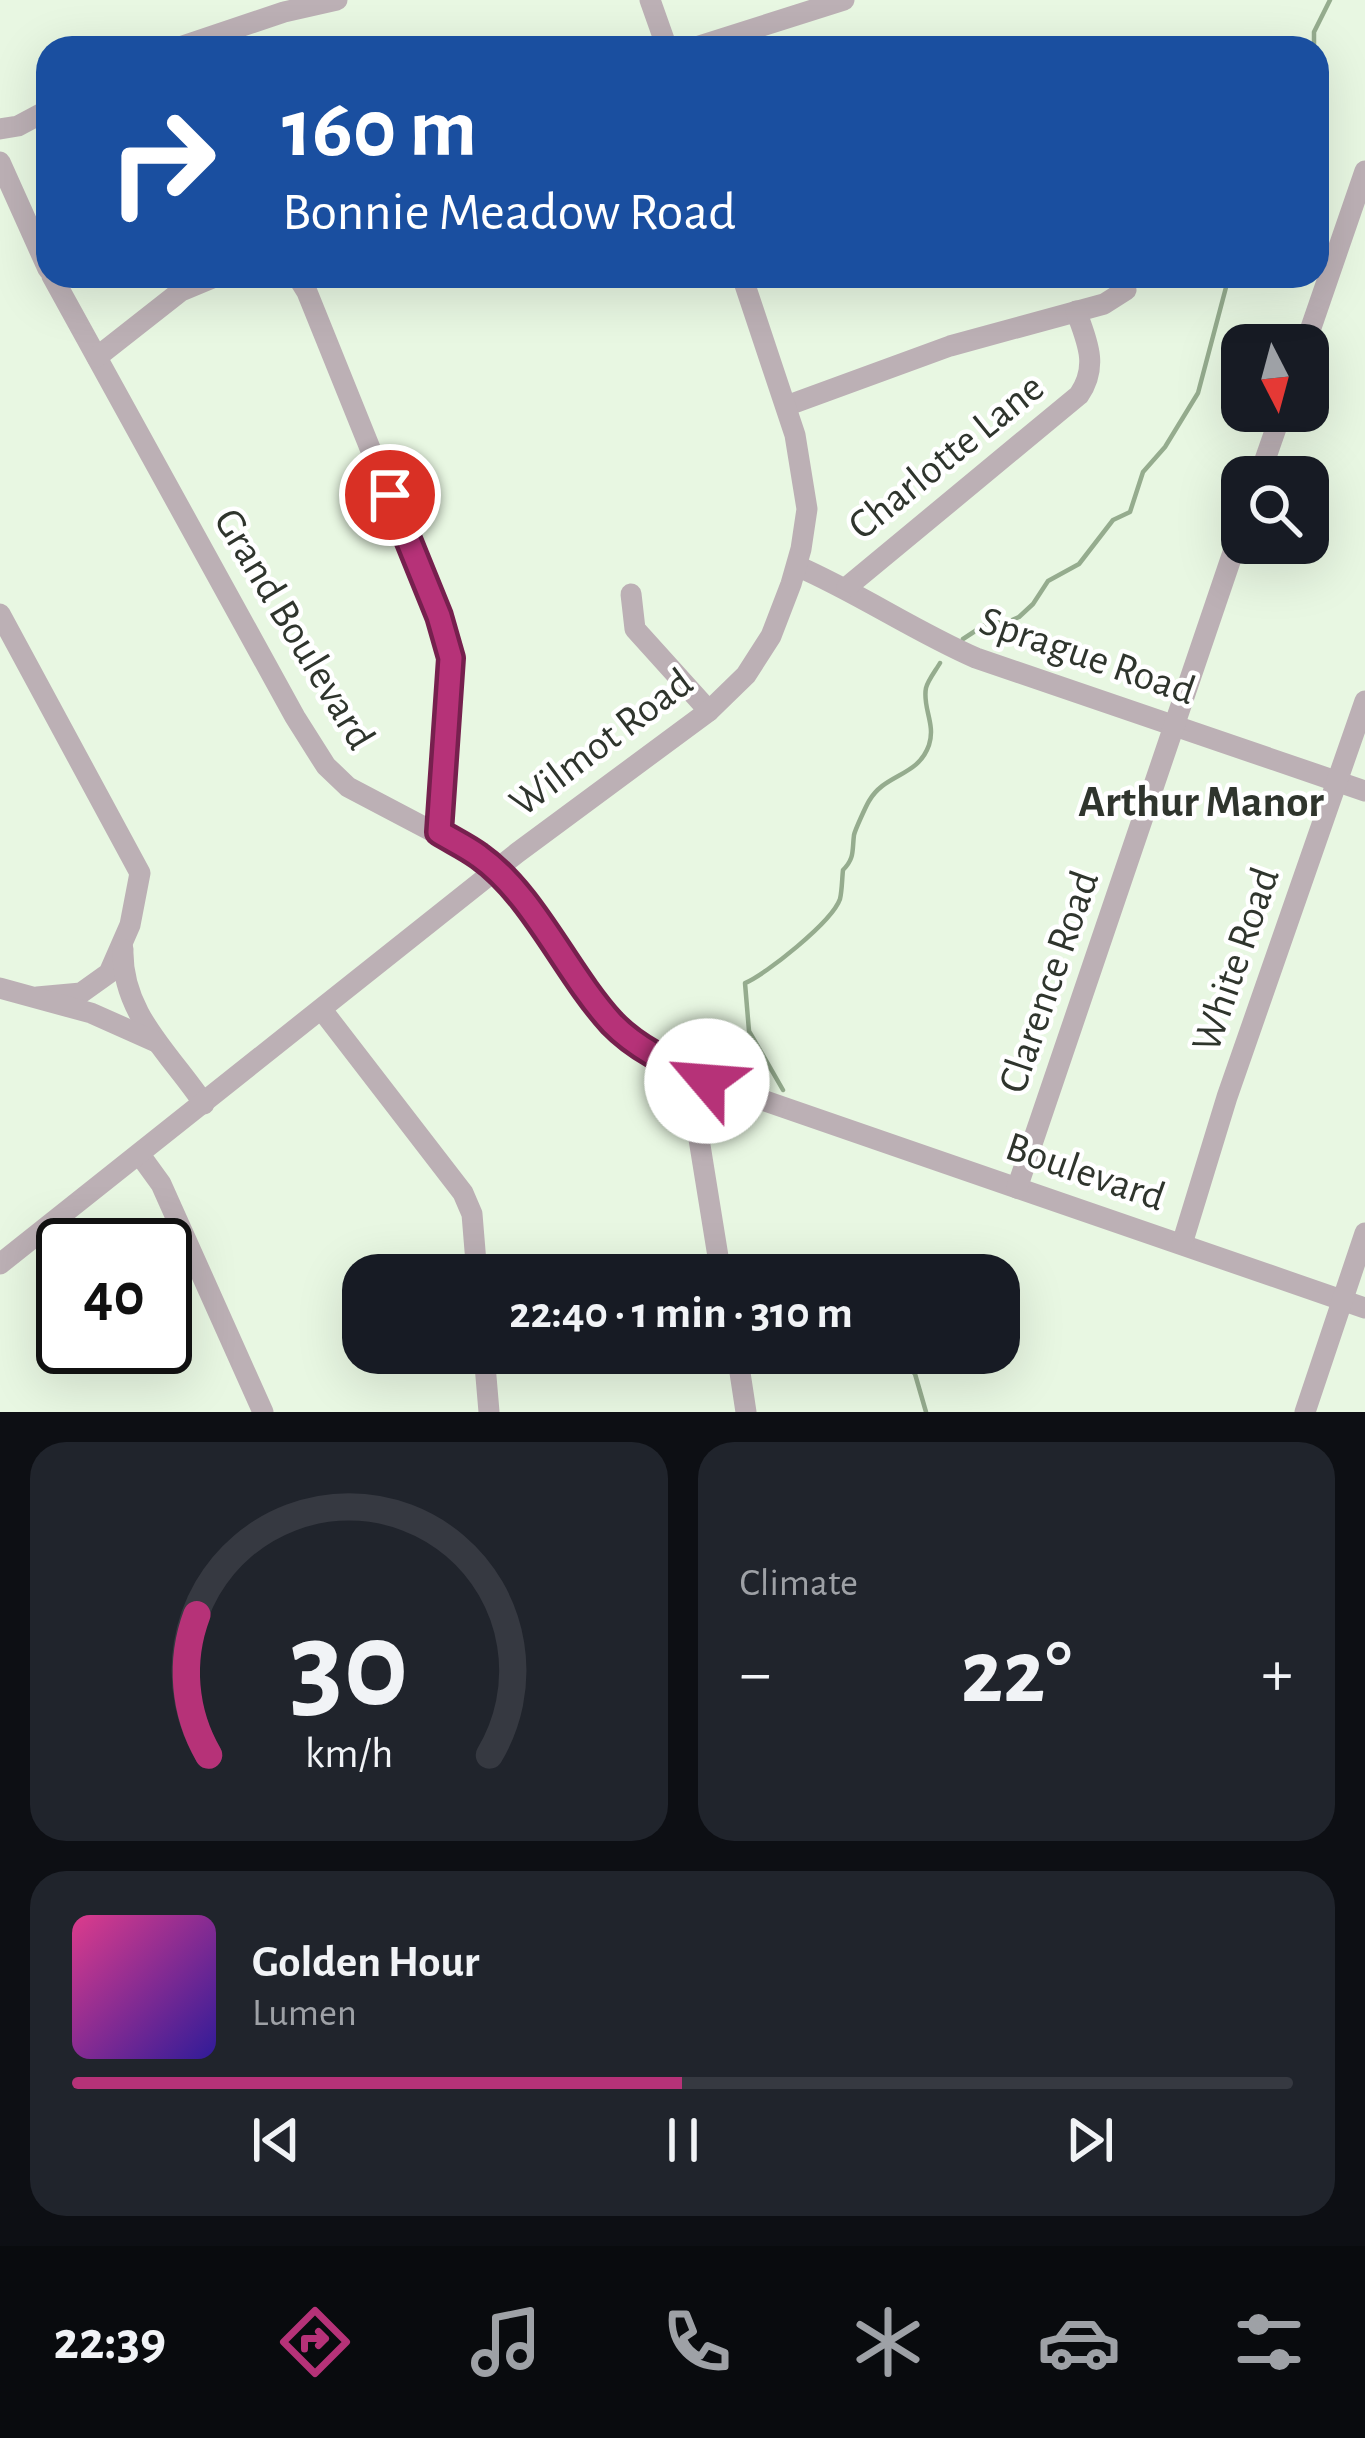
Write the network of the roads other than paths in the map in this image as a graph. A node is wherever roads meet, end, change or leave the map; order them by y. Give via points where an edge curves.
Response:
1 (337, 0) edge
2 (650, 0) edge
3 (844, 0) edge
4 (213, 36) edge
5 (663, 36) edge
6 (731, 36) edge
7 (36, 116) edge
8 (0, 129) edge
9 (0, 162) edge
10 (1365, 171) edge
11 (36, 242) edge
12 (1329, 275) edge
13 (58, 288) edge
14 (188, 288) edge
15 (305, 288) edge
16 (746, 288) edge
17 (1325, 288) edge
18 (1126, 290) dead end
19 (1076, 311) junction
20 (1312, 324) edge
21 (97, 358) junction
22 (786, 406) junction
23 (1229, 564) edge
24 (797, 566) junction
25 (847, 587) junction
26 (631, 594) dead end
27 (0, 614) edge
28 (1365, 701) edge
29 (709, 711) junction
30 (1175, 726) junction
31 (1337, 781) junction
32 (1365, 790) edge
33 (439, 832) junction
34 (495, 872) junction
35 (123, 945) junction
36 (0, 988) edge
37 (38, 997) junction
38 (322, 1010) junction
39 (156, 1042) junction
40 (707, 1081) junction
41 (204, 1104) junction
42 (781, 1107) joint
43 (140, 1155) junction
44 (1017, 1188) junction
45 (1365, 1233) edge
46 (1181, 1244) junction
47 (475, 1254) edge
48 (717, 1254) edge
49 (0, 1264) edge
50 (1343, 1300) junction
51 (1365, 1307) edge
52 (486, 1374) edge
53 (740, 1374) edge
54 (263, 1412) edge
55 (489, 1412) edge
56 (746, 1412) edge
57 (1305, 1412) edge

1 - 4 street
2 - 5 street
3 - 6 street
7 - 8 street
9 - 11 street, Grand Boulevard
10 - 12 street
13 - 21 street, Grand Boulevard
14 - 21 street
15 - 33 street via 448,644
16 - 22 street, Wilmot Road
17 - 20 street
18 - 19 street
19 - 22 street
19 - 25 street, Charlotte Lane via 1092,363 1079,395
21 - 33 street, Grand Boulevard via 326,766 348,788
22 - 24 street, Wilmot Road via 806,492
23 - 30 street, Clarence Road
24 - 25 street, Sprague Road
24 - 29 street, Wilmot Road via 760,654
25 - 30 street, Sprague Road via 976,658
26 - 29 street via 635,629
27 - 35 street via 137,862 140,883
28 - 31 street, White Road
29 - 34 street, Wilmot Road
30 - 31 street, Sprague Road
30 - 44 street, Clarence Road
31 - 32 street, Sprague Road
31 - 46 street, White Road
33 - 34 street, Grand Boulevard
34 - 38 street, Wilmot Road
34 - 40 street, Grand Boulevard via 614,1024
35 - 37 street via 93,988
35 - 39 street via 125,986
36 - 37 street
37 - 39 street
38 - 41 street, Wilmot Road
38 - 47 street via 463,1193
39 - 41 street
40 - 42 street, Grand Boulevard
40 - 48 street via 700,1170
41 - 43 street, Wilmot Road
42 - 44 street, Boulevard
43 - 49 street, Wilmot Road
43 - 54 street via 161,1184
44 - 46 street, Boulevard
45 - 50 street
46 - 50 street, Boulevard
50 - 51 street, Boulevard
50 - 57 street
52 - 55 street
53 - 56 street

